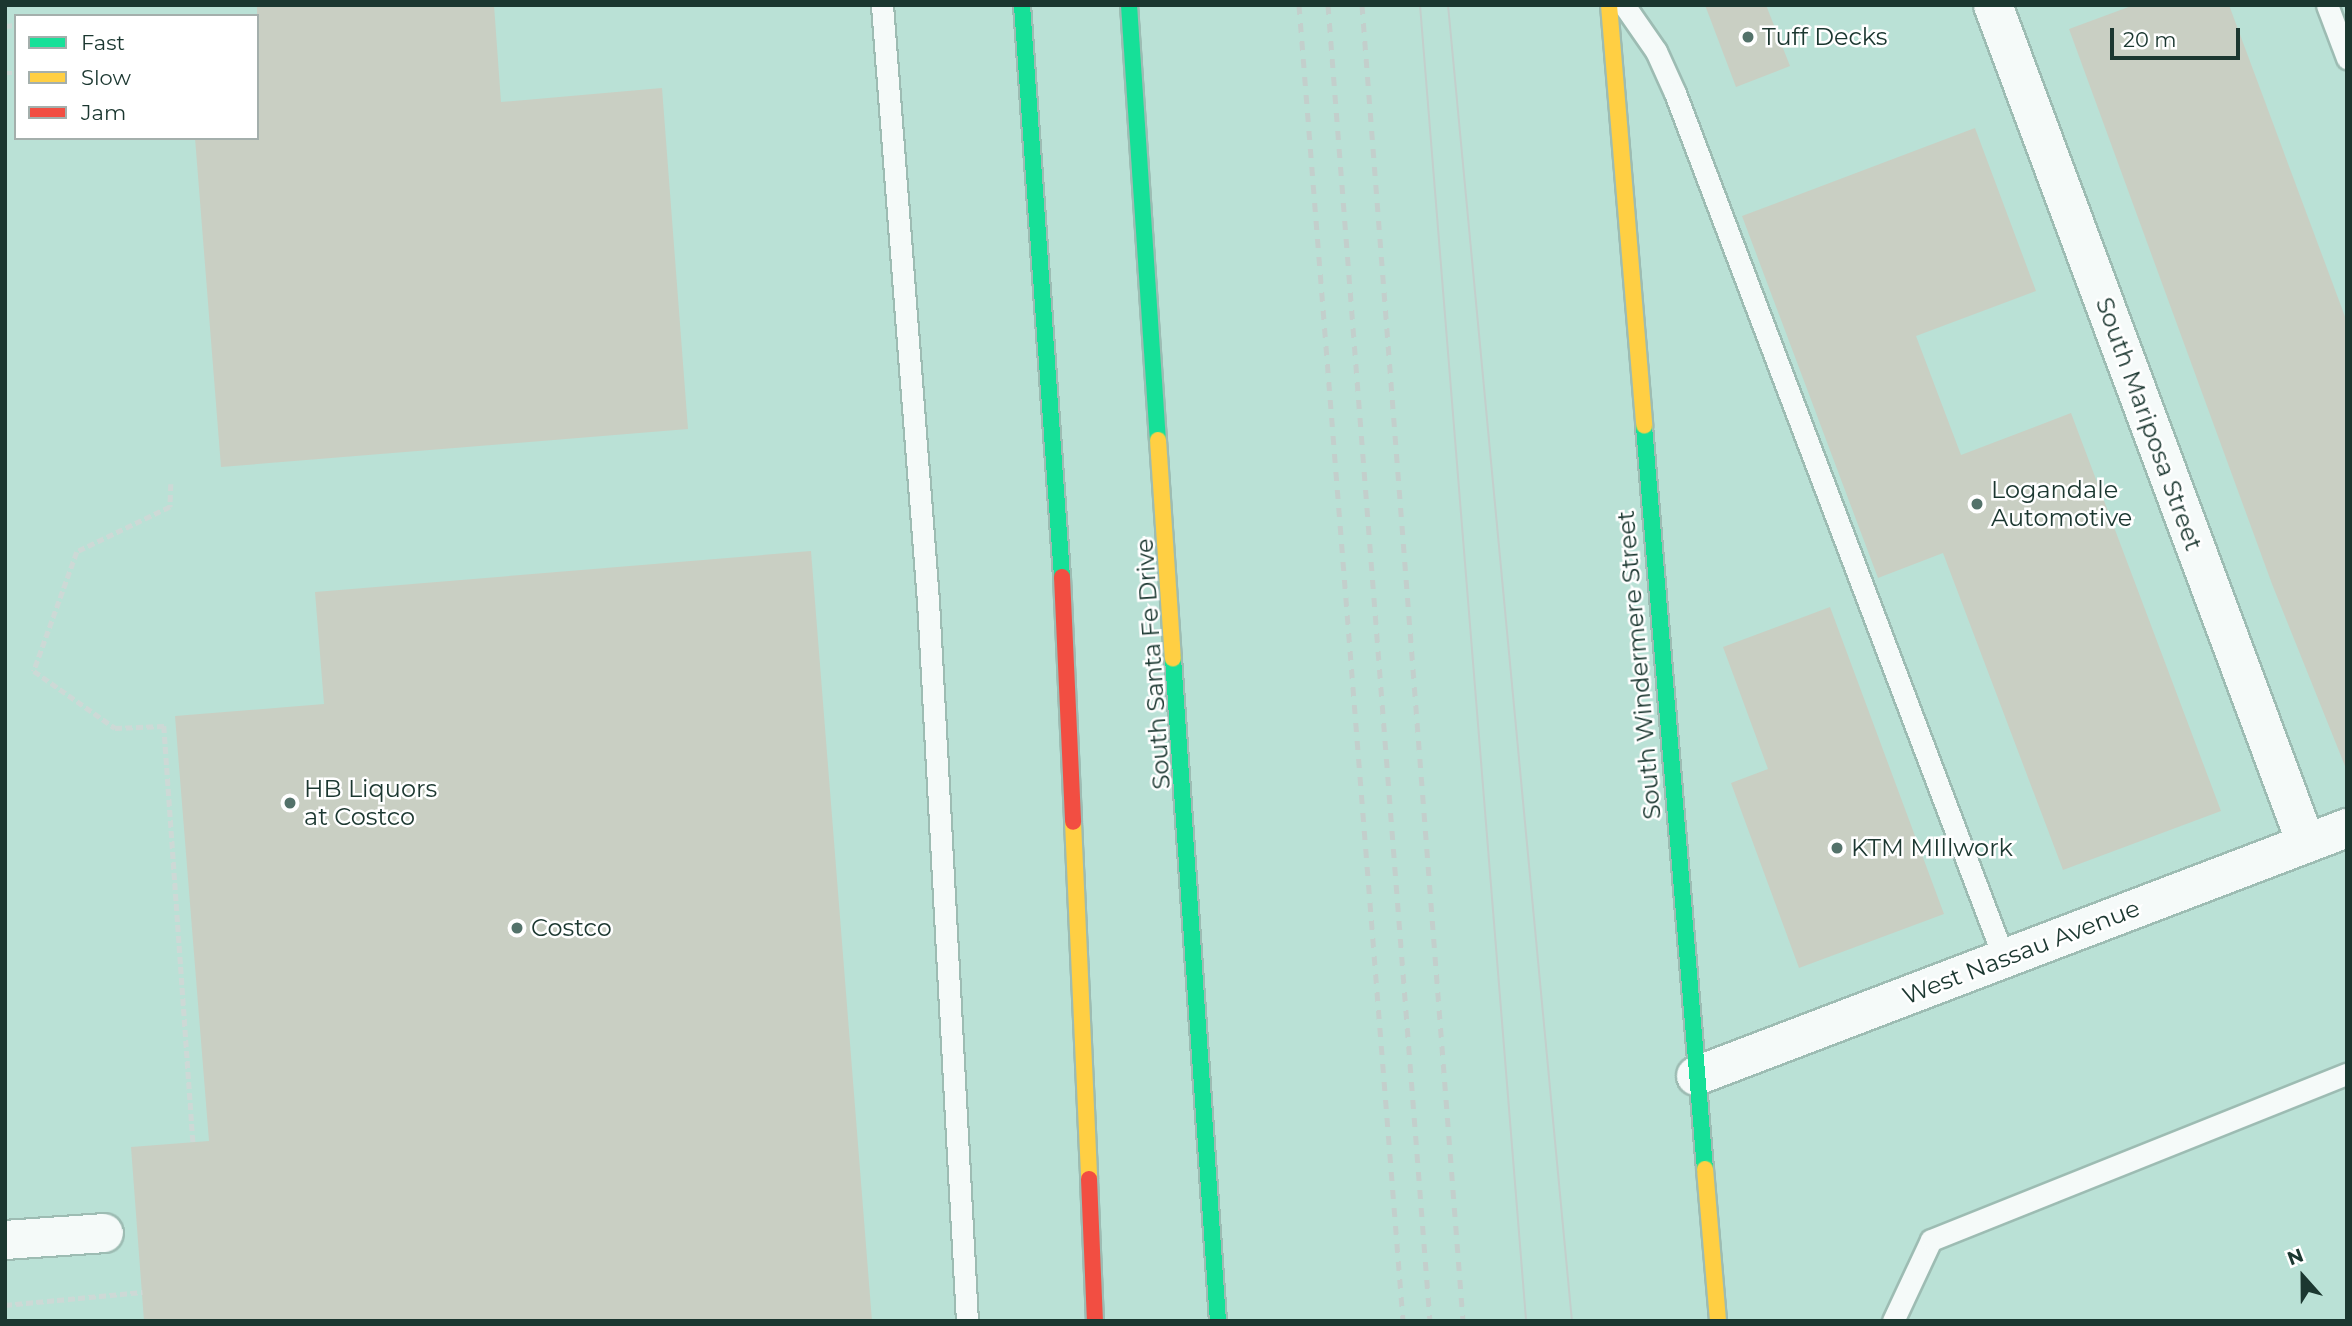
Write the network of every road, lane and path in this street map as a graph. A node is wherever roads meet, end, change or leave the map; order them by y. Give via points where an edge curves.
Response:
1 (882, 5) edge
2 (1022, 5) edge
3 (1129, 5) edge
4 (1609, 5) edge
5 (1624, 5) edge
6 (1993, 5) edge
7 (2327, 5) edge
8 (2347, 58) edge
9 (171, 484) dead end
10 (2347, 828) edge
11 (2306, 843) junction
12 (2004, 958) junction
13 (2347, 1074) edge
14 (1696, 1076) junction
15 (193, 1143) dead end
16 (104, 1233) dead end
17 (5, 1240) edge
18 (142, 1293) dead end
19 (5, 1305) edge
20 (967, 1321) edge
21 (1095, 1321) edge
22 (1218, 1321) edge
23 (1718, 1321) edge
24 (1893, 1321) edge

1 - 20 lane via 928,601
2 - 21 main road via 1062,567
3 - 22 main road, South Santa Fe Drive
4 - 14 main road, South Windermere Street
5 - 12 lane via 1656,51 1675,93
6 - 11 street, South Mariposa Street
7 - 8 lane
9 - 15 path via 170,507 77,552 34,671 115,728 164,726
10 - 11 street, West Nassau Avenue
11 - 12 street, West Nassau Avenue
12 - 14 street, West Nassau Avenue
13 - 24 lane via 1931,1240
14 - 23 main road, South Windermere Street
16 - 17 street
18 - 19 path

